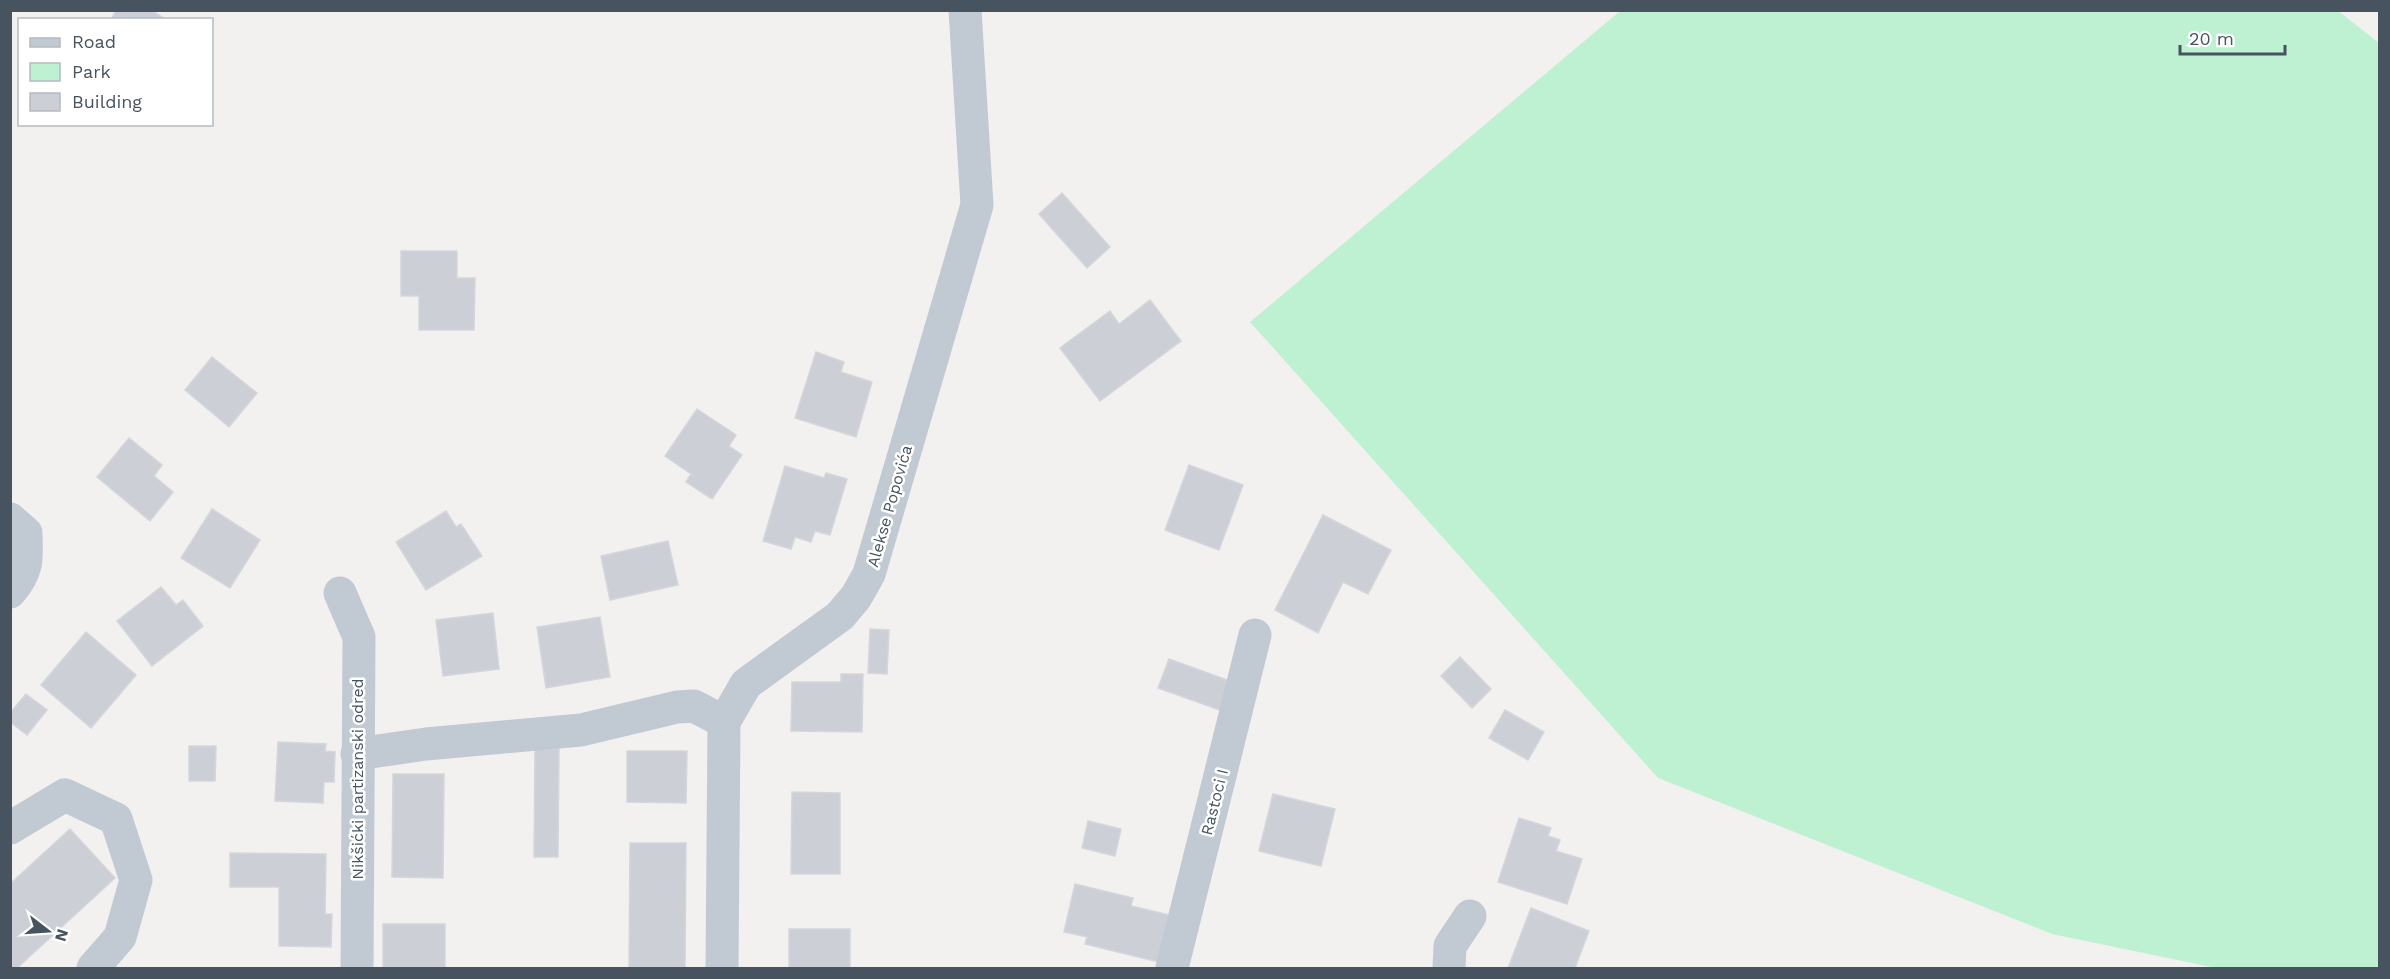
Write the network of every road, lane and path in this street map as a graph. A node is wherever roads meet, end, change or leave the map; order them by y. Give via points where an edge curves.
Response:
1 (965, 10) edge
2 (10, 519) edge
3 (10, 592) edge
4 (340, 593) dead end
5 (1256, 635) dead end
6 (724, 722) junction
7 (357, 754) junction
8 (10, 828) edge
9 (1470, 916) dead end
10 (93, 969) edge
11 (357, 969) edge
12 (722, 969) edge
13 (1172, 969) edge
14 (1449, 969) edge

1 - 6 street, Alekse Popovića via 977,205 869,574 840,616 746,684
2 - 3 street via 26,534 27,561 23,577
4 - 7 street, Nikšićki partizanski odred via 358,637
5 - 13 street, Rastoci I
6 - 7 street via 694,706 677,707 581,730
6 - 12 street, Alekse Popovića
7 - 11 street, Nikšićki partizanski odred
8 - 10 street via 65,795 116,819 136,880 120,937
9 - 14 street via 1450,946

